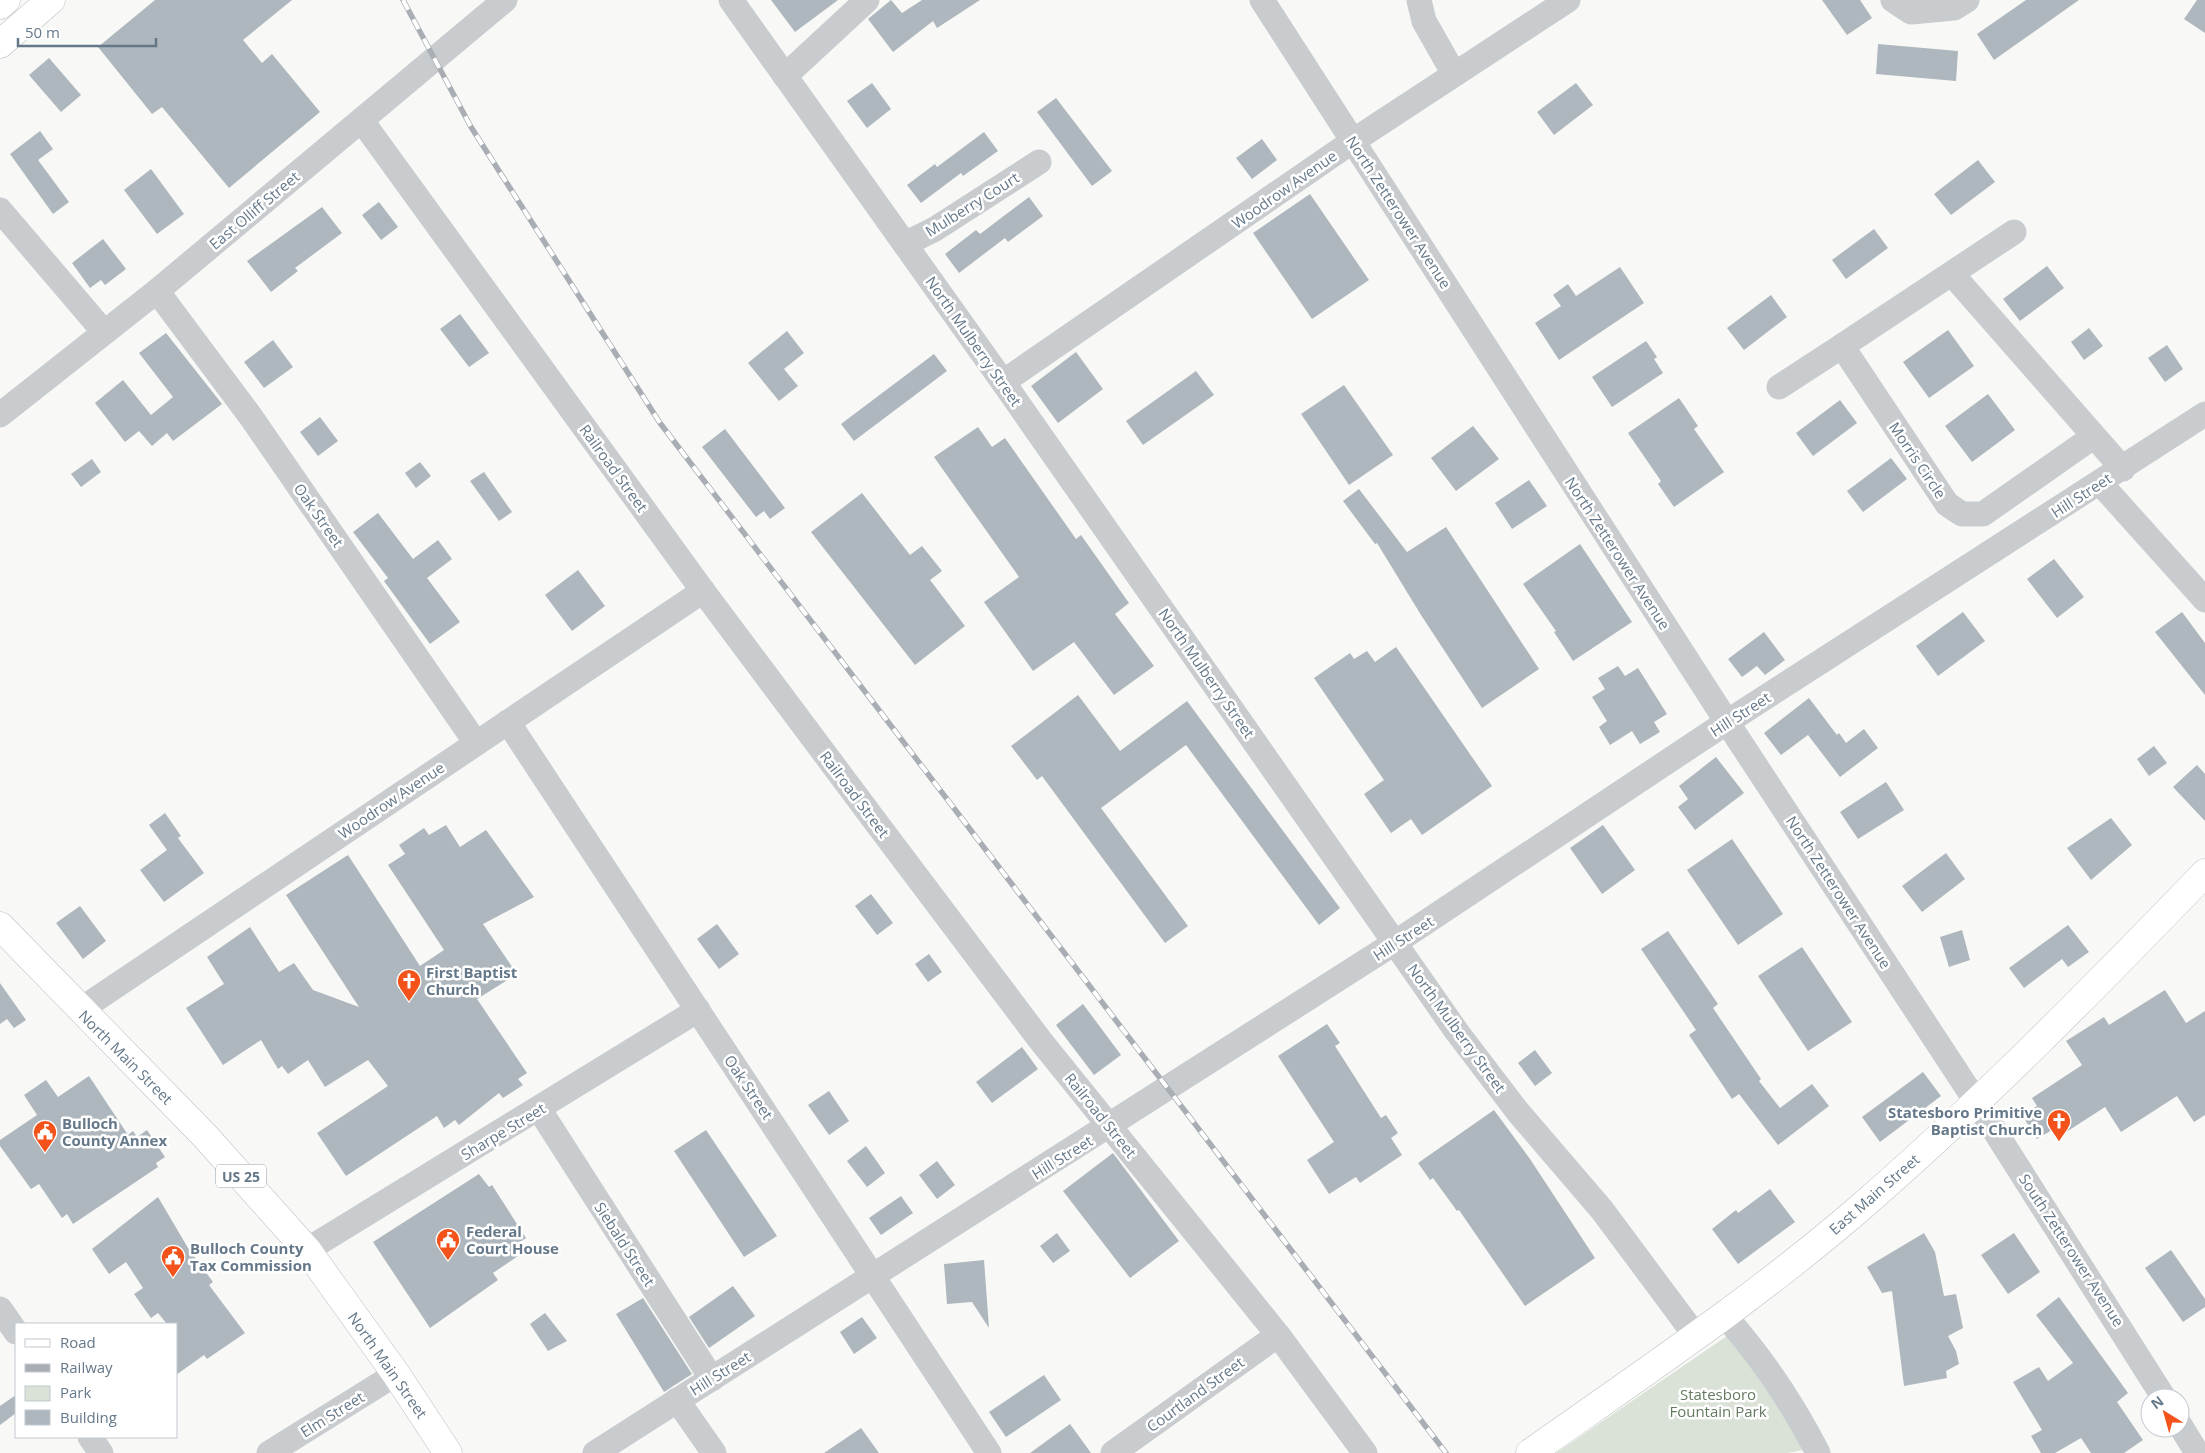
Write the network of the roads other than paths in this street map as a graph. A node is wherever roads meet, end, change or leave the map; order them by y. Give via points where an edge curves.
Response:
1 (6, 0) edge
2 (51, 0) edge
3 (505, 0) edge
4 (732, 0) edge
5 (868, 0) edge
6 (1262, 0) edge
7 (1419, 0) edge
8 (1568, 0) edge
9 (1894, 0) edge
10 (1967, 0) edge
11 (0, 5) edge
12 (0, 44) edge
13 (1454, 74) junction
14 (784, 76) junction
15 (362, 121) junction
16 (1353, 141) junction
17 (1039, 162) dead end
18 (0, 210) edge
19 (2014, 232) dead end
20 (905, 244) junction
21 (1952, 274) junction
22 (156, 291) junction
23 (104, 332) junction
24 (1842, 346) junction
25 (1003, 382) junction
26 (1780, 387) dead end
27 (2205, 414) edge
28 (0, 415) edge
29 (2093, 436) junction
30 (2123, 468) junction
31 (2100, 483) junction
32 (703, 591) junction
33 (2205, 600) edge
34 (508, 722) junction
35 (1727, 722) junction
36 (476, 743) junction
37 (2205, 873) edge
38 (0, 926) edge
39 (1396, 942) junction
40 (80, 1010) junction
41 (698, 1010) junction
42 (1978, 1103) junction
43 (539, 1109) junction
44 (1110, 1126) junction
45 (307, 1250) junction
46 (874, 1276) junction
47 (0, 1309) edge
48 (1725, 1316) junction
49 (15, 1331) edge
50 (1278, 1335) junction
51 (1695, 1335) junction
52 (396, 1374) junction
53 (712, 1379) junction
54 (2158, 1388) edge
55 (677, 1400) junction
56 (91, 1438) edge
57 (2188, 1438) edge
58 (101, 1453) edge
59 (268, 1453) edge
60 (448, 1453) edge
61 (595, 1453) edge
62 (714, 1453) edge
63 (990, 1453) edge
64 (1113, 1453) edge
65 (1365, 1453) edge
66 (1530, 1453) edge
67 (1818, 1453) edge
68 (2197, 1453) edge

1 - 11 main road
2 - 12 main road
3 - 15 street, East Olliff Street
4 - 14 street, North Mulberry Street
5 - 14 street
6 - 16 street, North Zetterower Avenue
7 - 13 street via 1424,21
8 - 13 street, Woodrow Avenue
9 - 10 street via 1911,12 1954,8
13 - 16 street, Woodrow Avenue
14 - 20 street, North Mulberry Street
15 - 22 street, East Olliff Street
15 - 32 street, Railroad Street
16 - 25 street, Woodrow Avenue
16 - 35 street, North Zetterower Avenue
17 - 20 street, Mulberry Court via 935,229
18 - 23 street
19 - 21 street
20 - 25 street, North Mulberry Street
21 - 24 street
21 - 29 street
22 - 23 street, East Olliff Street
22 - 36 street, Oak Street via 251,416
23 - 28 street, East Olliff Street
24 - 26 street
24 - 29 street, Morris Circle via 1947,504 1962,514 1983,514
25 - 39 street, North Mulberry Street
27 - 30 street, Hill Street
29 - 30 street
30 - 31 street, Hill Street
31 - 33 street
31 - 35 street, Hill Street
32 - 34 street, Woodrow Avenue
32 - 44 street, Railroad Street via 1040,1040
34 - 36 street, Woodrow Avenue
34 - 41 street, Oak Street
35 - 39 street, Hill Street
35 - 42 street, North Zetterower Avenue
36 - 40 street, Woodrow Avenue
37 - 42 main road, East Main Street
38 - 40 main road, North Main Street / US 25
39 - 44 street, Hill Street
39 - 51 street, North Mulberry Street via 1457,1032 1518,1112 1602,1210
40 - 45 main road, North Main Street / US 25 via 205,1136
41 - 43 street, Sharpe Street
41 - 46 street, Oak Street
42 - 48 main road, East Main Street via 1859,1208
42 - 54 street, South Zetterower Avenue
43 - 45 street, Sharpe Street
43 - 53 street, Siebald Street
44 - 46 street, Hill Street
44 - 50 street, Railroad Street
45 - 52 main road, North Main Street / US 25
46 - 53 street, Hill Street
46 - 63 street, Oak Street
47 - 49 street
48 - 51 main road, East Main Street
48 - 67 street via 1757,1352 1799,1416
50 - 64 street, Courtland Street
50 - 65 street, Railroad Street
51 - 66 main road, East Main Street
52 - 59 street, Elm Street
52 - 60 main road, North Main Street / US 25
53 - 55 street, Hill Street
55 - 61 street, Hill Street
55 - 62 street
56 - 58 street
57 - 68 street

